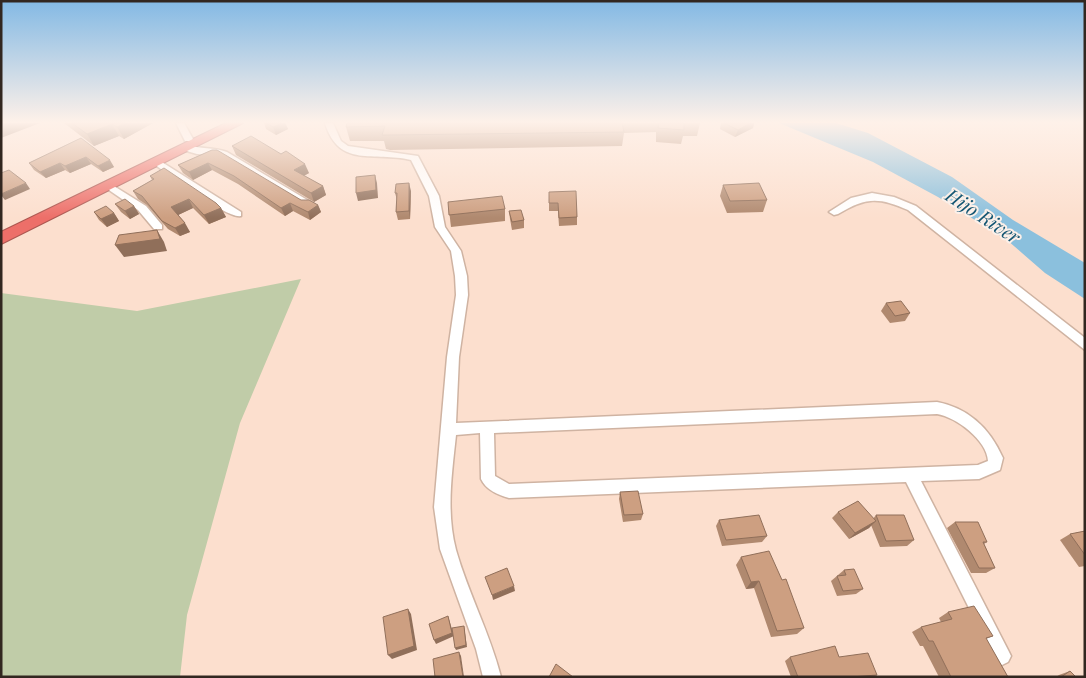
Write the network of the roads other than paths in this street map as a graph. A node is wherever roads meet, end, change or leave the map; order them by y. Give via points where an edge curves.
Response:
1 (162, 155) edge
2 (169, 155) edge
3 (225, 155) edge
4 (390, 155) edge
5 (158, 162) junction
6 (109, 186) junction
7 (308, 204) edge
8 (834, 212) dead end
9 (237, 214) dead end
10 (158, 227) dead end
11 (1, 231) edge
12 (1, 240) edge
13 (1085, 345) edge
14 (487, 427) junction
15 (449, 429) junction
16 (911, 476) junction
17 (1002, 656) dead end
18 (492, 677) edge

1 - 11 highway
2 - 5 highway
3 - 7 street
4 - 15 street via 410,156 418,161 434,196 440,227 456,251 462,296 453,357
5 - 6 highway
5 - 9 street
6 - 10 street via 142,208
6 - 12 highway
8 - 13 street via 855,199 868,196 883,197 912,208
14 - 15 street
14 - 16 street via 488,479 500,490
14 - 16 street via 937,408 949,409 966,419 996,458 995,465 979,472
15 - 18 street via 442,506 444,526 448,549
16 - 17 street

